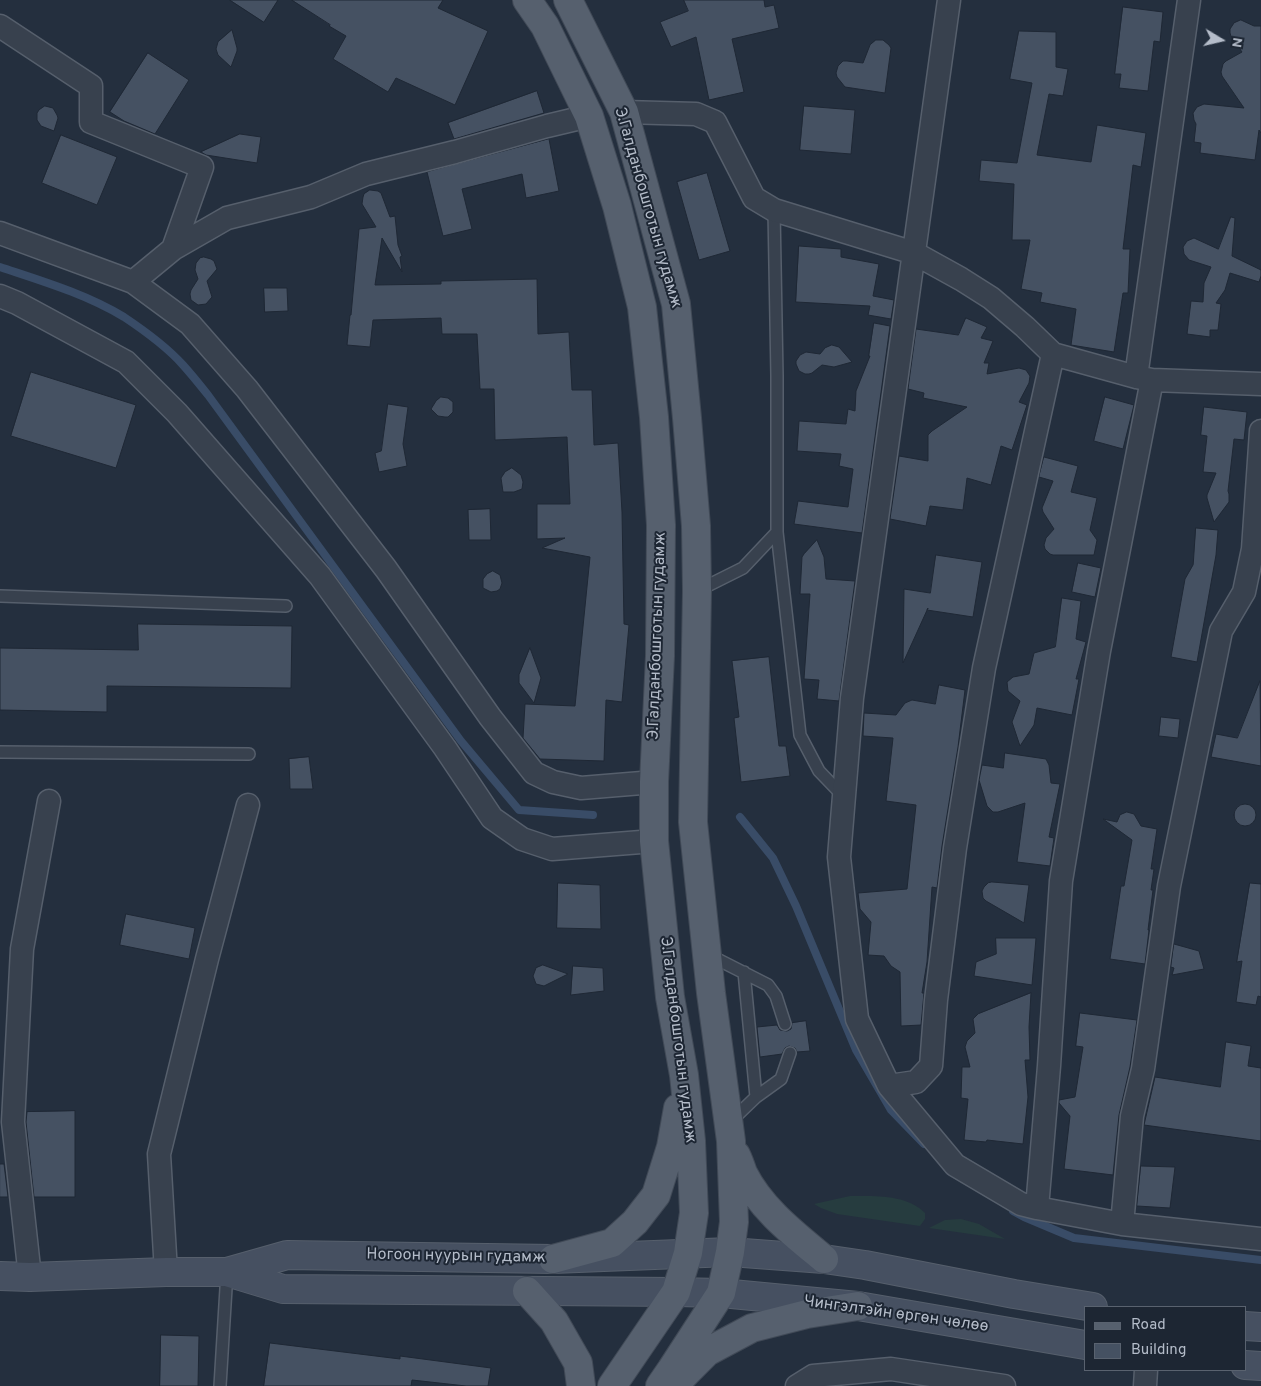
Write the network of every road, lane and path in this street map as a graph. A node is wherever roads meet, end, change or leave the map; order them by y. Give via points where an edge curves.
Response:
1 (527, 0) edge
2 (949, 0) edge
3 (1189, 0) edge
4 (571, 1) edge
5 (0, 26) edge
6 (624, 112) junction
7 (589, 116) junction
8 (774, 210) junction
9 (0, 233) edge
10 (172, 249) junction
11 (914, 253) junction
12 (133, 282) junction
13 (0, 296) edge
14 (1053, 354) junction
15 (1144, 379) junction
16 (1261, 384) edge
17 (1261, 431) edge
18 (777, 532) junction
19 (1257, 553) edge
20 (697, 590) junction
21 (0, 596) edge
22 (286, 606) dead end
23 (0, 752) edge
24 (249, 754) dead end
25 (654, 782) junction
26 (844, 798) junction
27 (49, 801) dead end
28 (248, 805) dead end
29 (654, 841) junction
30 (706, 954) junction
31 (744, 972) junction
32 (784, 1024) dead end
33 (790, 1053) dead end
34 (684, 1075) junction
35 (889, 1086) junction
36 (756, 1097) junction
37 (730, 1133) junction
38 (1037, 1208) junction
39 (1122, 1224) junction
40 (1261, 1238) edge
41 (730, 1252) junction
42 (688, 1253) junction
43 (553, 1259) junction
44 (824, 1259) junction
45 (166, 1272) junction
46 (227, 1272) junction
47 (0, 1276) edge
48 (30, 1277) junction
49 (527, 1291) junction
50 (676, 1292) junction
51 (721, 1293) junction
52 (858, 1306) junction
53 (1087, 1306) edge
54 (1246, 1326) edge
55 (1261, 1328) edge
56 (1084, 1345) edge
57 (1246, 1365) edge
58 (1261, 1366) edge
59 (1146, 1371) edge
60 (220, 1386) edge
61 (581, 1386) edge
62 (612, 1386) edge
63 (660, 1386) edge
64 (674, 1386) edge
65 (797, 1386) edge
66 (1000, 1386) edge
67 (1145, 1386) edge

1 - 7 main road, Э.Галданбошготын гудамж via 545,26
2 - 11 street
3 - 15 street
4 - 6 main road, Э.Галданбошготын гудамж
5 - 10 street via 91,86 91,122 202,167
6 - 8 street via 696,114 715,122 754,198
6 - 20 main road, Э.Галданбошготын гудамж via 676,304 693,496
7 - 10 street via 366,174 311,197 227,218
7 - 25 main road, Э.Галданбошготын гудамж via 617,206 642,307 654,417 661,525 660,656
8 - 11 street
8 - 18 lane
9 - 12 street
10 - 12 street
11 - 14 street via 991,298
11 - 26 street via 852,698
12 - 25 street via 190,324 246,389 386,569 490,717 534,773 553,782 581,788
13 - 29 street via 126,362 177,413 320,576 492,818 522,839 552,849
14 - 15 street
14 - 35 street via 984,668 955,848 930,1066 916,1082
15 - 16 street
15 - 38 street via 1061,881
17 - 19 street
18 - 20 lane via 743,568
18 - 26 lane via 800,735 819,771
19 - 39 street via 1244,592 1221,631 1169,886 1143,1068 1132,1116
20 - 30 main road, Э.Галданбошготын гудамж via 693,822
21 - 22 lane
23 - 24 lane
25 - 29 main road, Э.Галданбошготын гудамж
26 - 35 street via 840,857 857,1019
27 - 48 street via 22,949 12,1122
28 - 45 street via 206,959 159,1154
29 - 34 main road, Э.Галданбошготын гудамж via 670,997
30 - 31 lane
30 - 37 main road, Э.Галданбошготын гудамж
31 - 32 lane via 768,985 776,996
31 - 36 lane
33 - 36 lane via 781,1078
34 - 42 main road, Э.Галданбошготын гудамж via 694,1213
34 - 43 main road via 671,1147 656,1194 635,1222 612,1243
35 - 38 street via 955,1165 1021,1204
36 - 37 lane
37 - 41 main road, Э.Галданбошготын гудамж via 734,1222
37 - 44 main road via 744,1174 758,1197 780,1222
38 - 39 street
39 - 40 street
41 - 42 main road
41 - 44 main road
41 - 51 main road, Э.Галданбошготын гудамж
42 - 43 main road, Ногоон нуурын гудамж
42 - 50 main road, Э.Галданбошготын гудамж
43 - 46 main road, Ногоон нуурын гудамж via 287,1255
44 - 53 main road
45 - 46 main road, Ногоон нуурын гудамж
45 - 48 main road, Ногоон нуурын гудамж
46 - 49 main road, Ногоон нуурын гудамж via 283,1288
46 - 60 lane
47 - 48 main road, Ногоон нуурын гудамж
49 - 50 main road, Ногоон нуурын гудамж
49 - 61 main road via 554,1321 578,1364
50 - 51 main road, Чингэлтэйн өргөн чөлөө
50 - 62 main road, Э.Галданбошготын гудамж
51 - 52 main road, Чингэлтэйн өргөн чөлөө
51 - 63 main road
52 - 56 main road, Чингэлтэйн өргөн чөлөө
52 - 64 main road via 807,1314 752,1328 707,1352
54 - 55 main road
57 - 58 main road
59 - 67 street
65 - 66 street via 813,1376 892,1369

